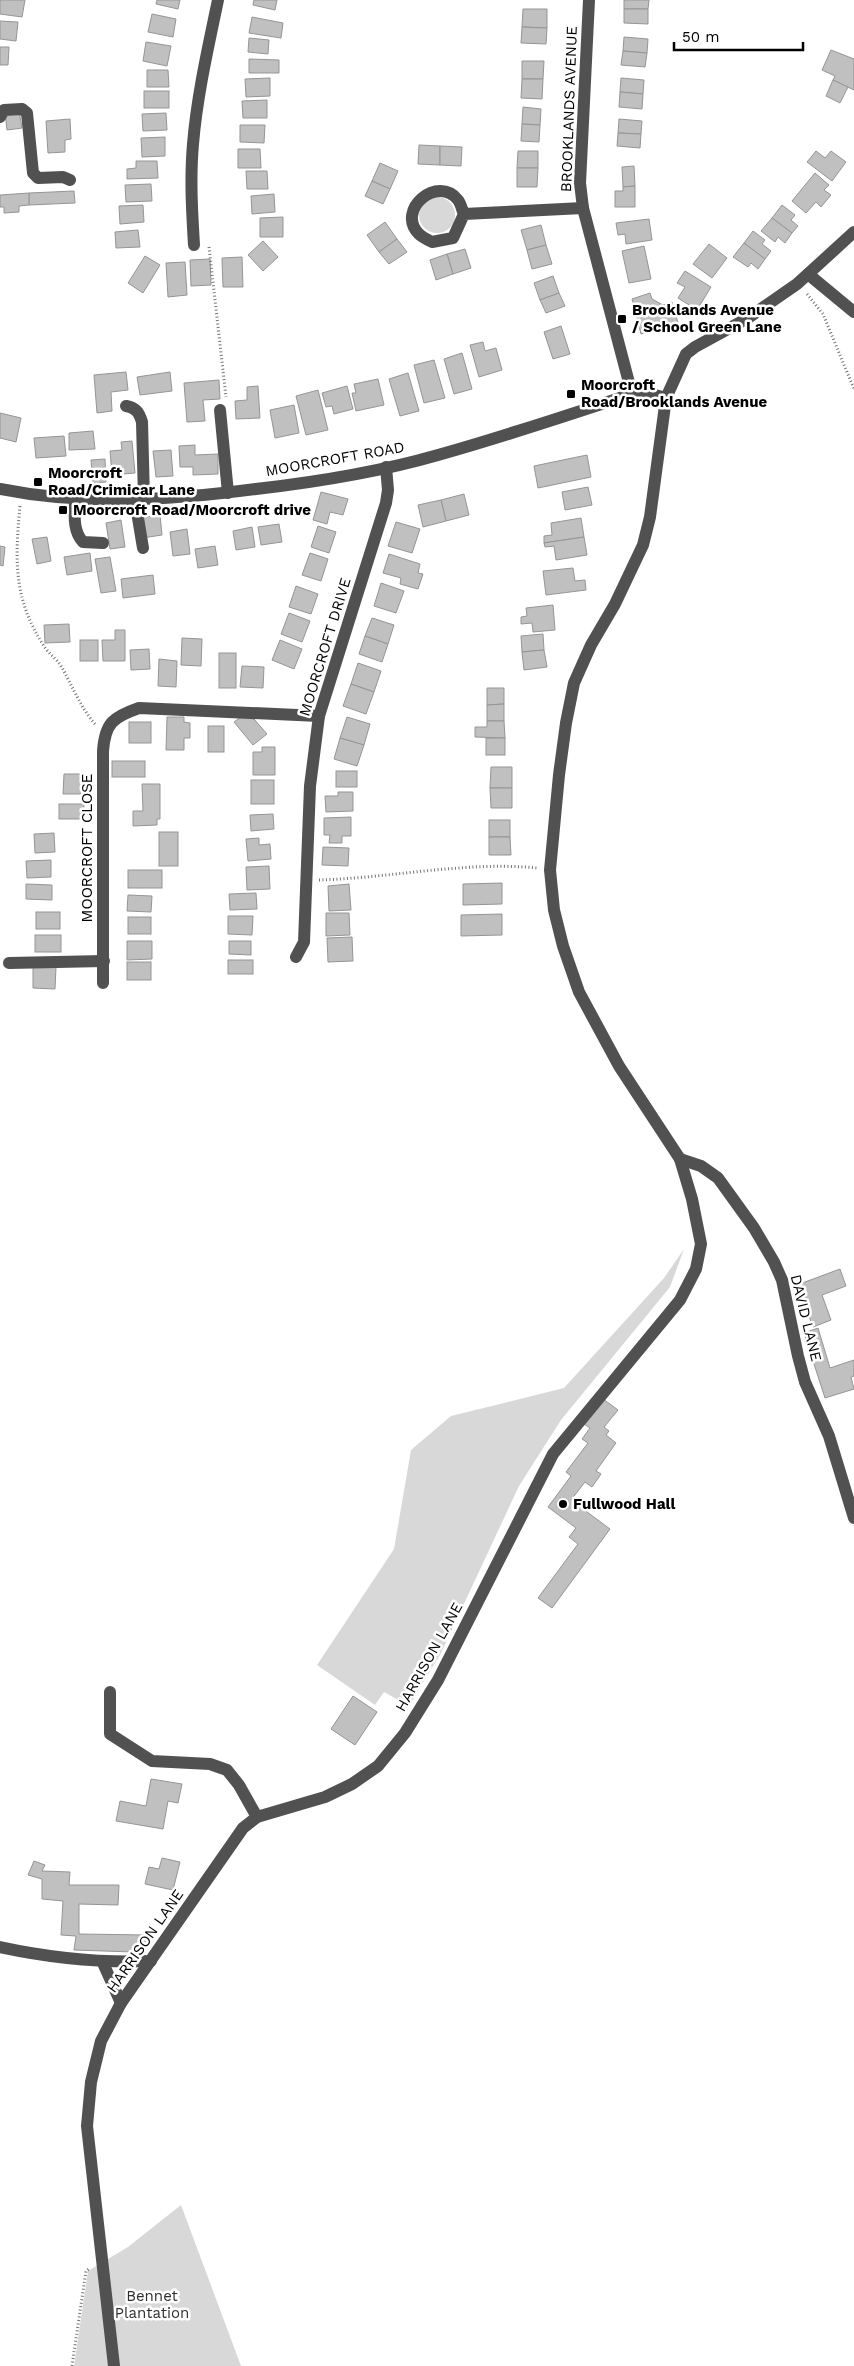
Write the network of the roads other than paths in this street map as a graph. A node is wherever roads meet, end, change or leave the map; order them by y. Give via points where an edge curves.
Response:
1 (218, 0) edge
2 (589, 0) edge
3 (0, 117) edge
4 (70, 180) dead end
5 (583, 208) junction
6 (464, 214) junction
7 (854, 232) edge
8 (194, 245) road end
9 (808, 274) junction
10 (854, 312) edge
11 (632, 394) junction
12 (666, 398) junction
13 (126, 406) dead end
14 (224, 408) road end
15 (386, 467) junction
16 (0, 489) edge
17 (228, 493) junction
18 (76, 498) junction
19 (140, 500) junction
20 (102, 543) dead end
21 (143, 548) dead end
22 (319, 716) junction
23 (296, 957) dead end
24 (104, 961) junction
25 (9, 962) dead end
26 (103, 984) dead end
27 (680, 1159) junction
28 (854, 1518) edge
29 (110, 1692) dead end
30 (257, 1817) junction
31 (0, 1947) edge
32 (151, 1961) junction
33 (103, 1963) junction
34 (121, 2003) junction
35 (114, 2366) edge

1 - 8 street via 192,147
2 - 5 street, BROOKLANDS AVENUE via 580,183
3 - 4 street via 4,110 22,109 27,113 33,173 38,178 63,177
5 - 6 street
5 - 11 street, BROOKLANDS AVENUE
6 - 6 street via 453,238 432,242 418,234 412,217 416,202 428,192 446,192 458,199
7 - 9 street, HARRISON LANE
9 - 10 street
9 - 12 street, HARRISON LANE via 748,318 686,354
11 - 12 street, MOORCROFT ROAD via 648,393
11 - 15 street, MOORCROFT ROAD via 437,456
12 - 27 street, HARRISON LANE via 650,517 643,545 574,683 558,775 550,870 554,910 579,992 619,1066
13 - 19 street via 139,412 142,422
14 - 17 street
15 - 17 street, MOORCROFT ROAD via 306,483
15 - 22 street, MOORCROFT DRIVE via 386,503
16 - 18 street, MOORCROFT ROAD
17 - 19 street, MOORCROFT ROAD
18 - 19 street, MOORCROFT ROAD
18 - 20 street via 78,537 83,542
19 - 21 street
22 - 23 street, MOORCROFT DRIVE via 310,786 304,942
22 - 24 street, MOORCROFT CLOSE via 138,708 110,722 104,735
24 - 25 street
24 - 26 street, MOORCROFT CLOSE
27 - 28 street, DAVID LANE via 701,1166 718,1178 774,1262 782,1280 805,1382 829,1436
27 - 30 street, HARRISON LANE via 701,1244 696,1270 680,1300 553,1454 438,1680 405,1733 378,1766 352,1784 325,1797
29 - 30 street via 110,1734 152,1761 210,1764 227,1770
30 - 32 street, HARRISON LANE via 233,1841
31 - 33 street
32 - 33 street
32 - 34 street, HARRISON LANE
33 - 34 street
34 - 35 street, HARRISON LANE via 101,2041 90,2082 87,2126

